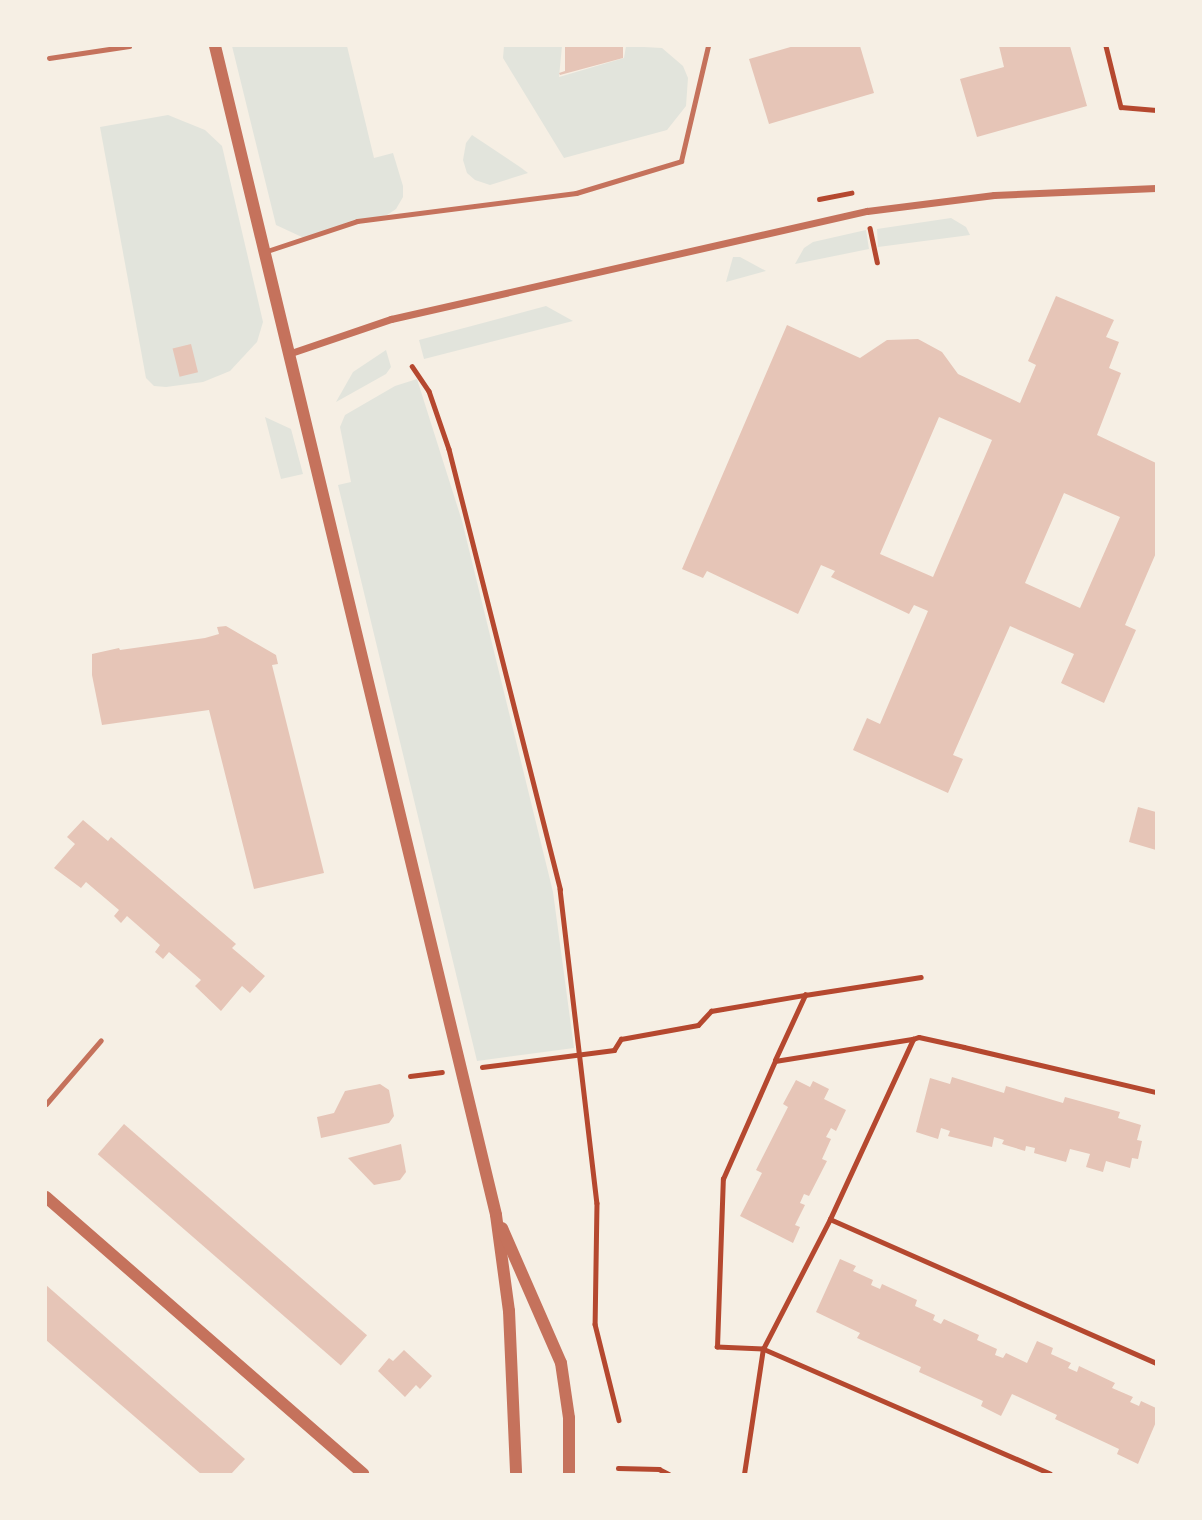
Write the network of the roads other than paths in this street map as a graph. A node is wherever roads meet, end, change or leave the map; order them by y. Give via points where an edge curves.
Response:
1 (129, 46) edge
2 (215, 46) edge
3 (708, 46) edge
4 (49, 58) dead end
5 (1157, 188) edge
6 (264, 252) junction
7 (288, 354) junction
8 (101, 1040) dead end
9 (46, 1104) edge
10 (46, 1196) edge
11 (496, 1215) junction
12 (363, 1475) edge
13 (516, 1475) edge
14 (569, 1475) edge

1 - 4 lane
2 - 6 street
3 - 6 lane via 681,161 576,193 357,221
5 - 7 street via 994,195 867,211 391,319
6 - 7 street
7 - 11 street
8 - 9 lane
10 - 12 street
11 - 13 street via 509,1311
11 - 14 street via 561,1363 569,1418

